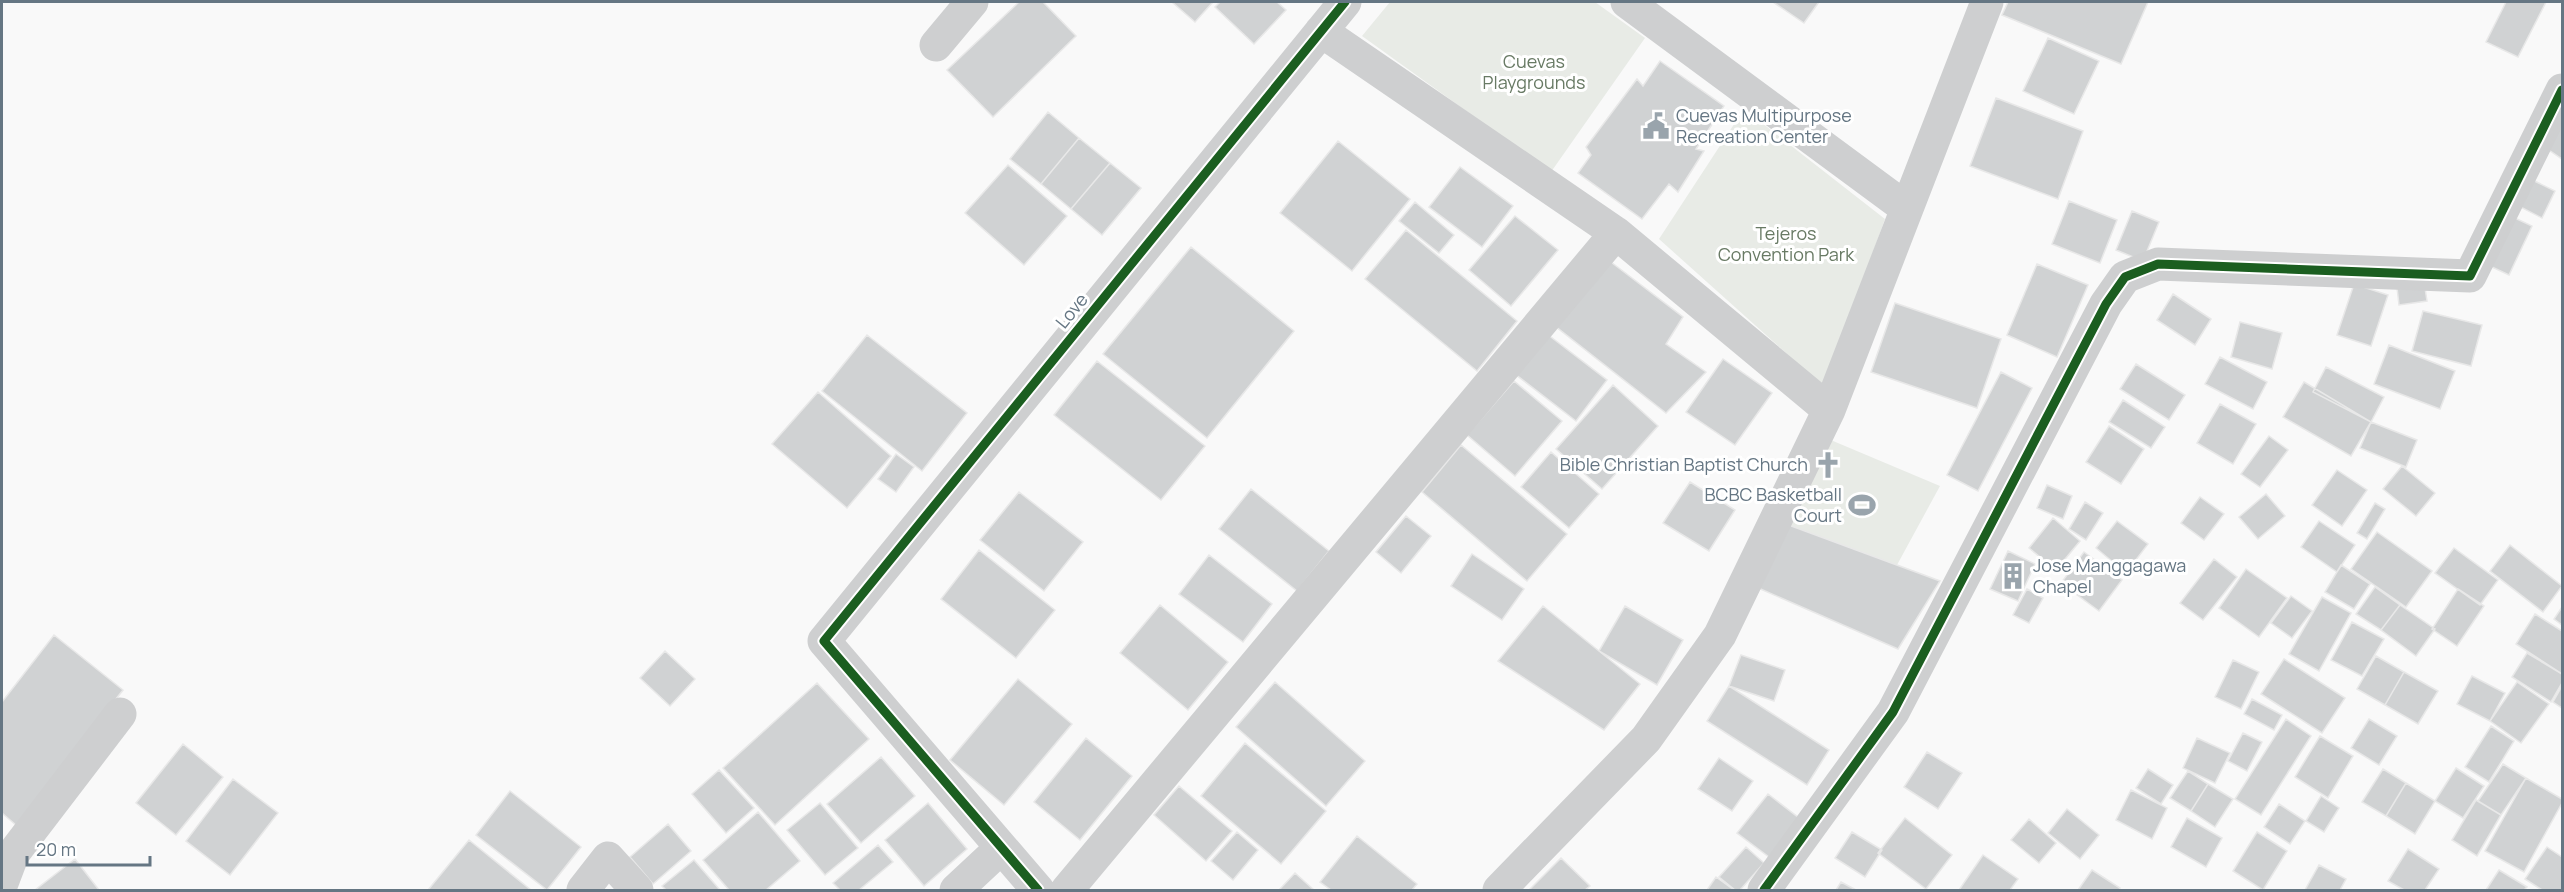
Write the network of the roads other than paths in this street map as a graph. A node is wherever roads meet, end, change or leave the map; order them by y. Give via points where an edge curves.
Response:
1 (972, 2) edge
2 (1345, 2) edge
3 (1627, 2) edge
4 (1986, 2) edge
5 (1321, 31) junction
6 (936, 45) dead end
7 (2562, 90) edge
8 (1906, 208) junction
9 (1616, 233) junction
10 (1829, 410) junction
11 (120, 714) dead end
12 (1000, 849) junction
13 (2, 883) edge
14 (583, 891) edge
15 (638, 891) edge
16 (956, 891) edge
17 (1038, 891) edge
18 (1066, 891) edge
19 (1499, 891) edge
20 (1764, 891) edge

1 - 6 street
2 - 5 street, Love
3 - 8 street
4 - 8 street
5 - 9 street
5 - 12 street, Love via 824,641
7 - 20 street via 2470,276 2158,264 2126,277 2106,304 1893,712
8 - 10 street
9 - 10 street
9 - 18 street
10 - 19 street via 1720,635 1646,739
11 - 13 street via 13,854
12 - 16 street
12 - 17 street
14 - 15 street via 608,858

